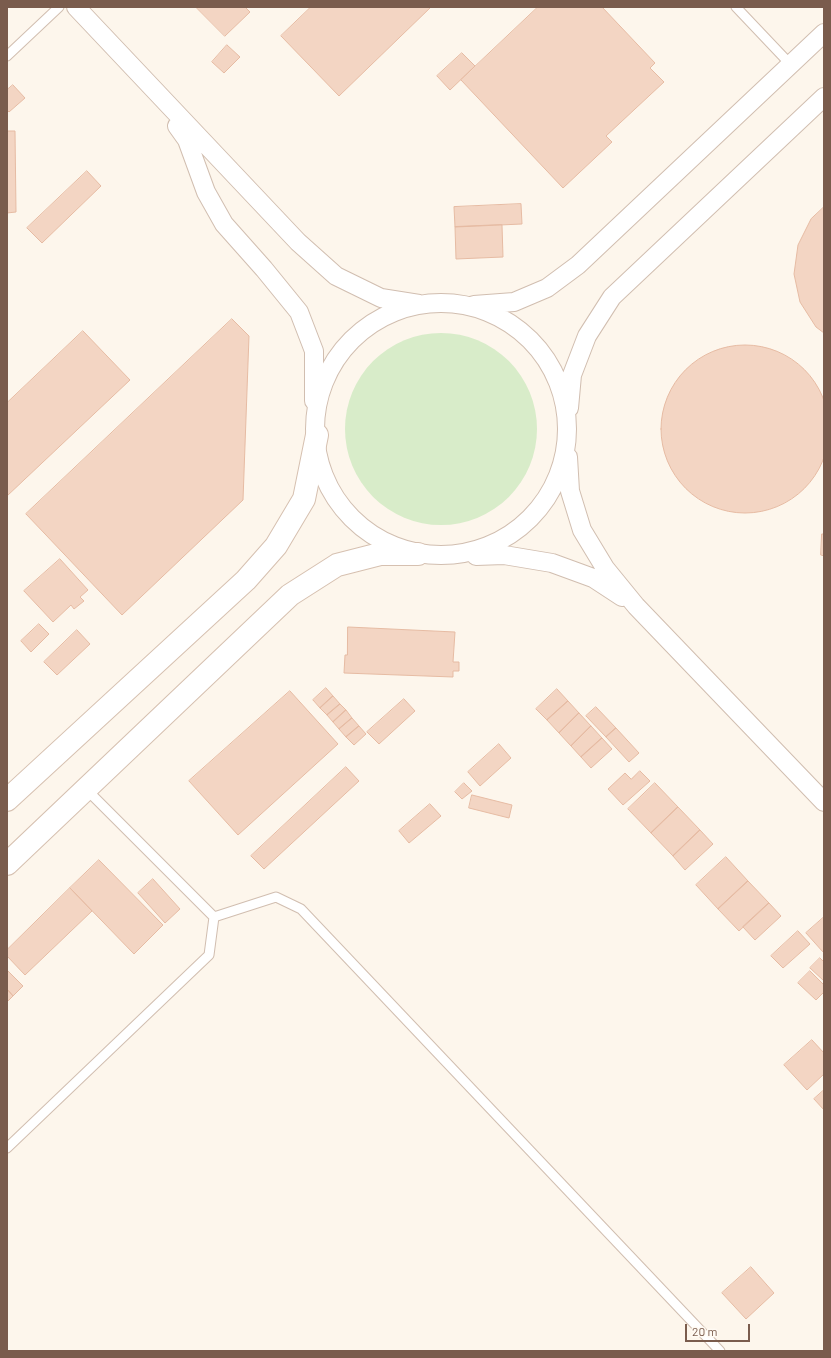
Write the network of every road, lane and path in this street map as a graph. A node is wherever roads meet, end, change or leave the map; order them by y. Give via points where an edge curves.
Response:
1 (59, 7) edge
2 (76, 7) edge
3 (736, 7) edge
4 (824, 33) edge
5 (7, 56) edge
6 (791, 65) junction
7 (149, 85) junction
8 (824, 97) edge
9 (427, 305) junction
10 (471, 305) junction
11 (314, 408) junction
12 (568, 411) junction
13 (317, 435) junction
14 (567, 440) junction
15 (418, 554) junction
16 (443, 556) junction
17 (636, 606) junction
18 (86, 789) junction
19 (7, 800) edge
20 (824, 802) edge
21 (7, 864) edge
22 (214, 917) junction
23 (7, 1148) edge
24 (720, 1351) edge

1 - 5 lane
2 - 7 street
3 - 6 lane
4 - 6 street
6 - 10 street via 578,265 547,288 514,302
7 - 9 street via 298,242 336,276 381,298
7 - 11 street via 187,140 206,192 224,224 298,312 314,351
8 - 12 street via 612,297 587,336 572,375
9 - 10 street
9 - 11 street via 378,318 337,354
10 - 12 street via 517,326 550,361
11 - 13 street
12 - 14 street
13 - 15 street via 320,469 332,495 363,530
13 - 19 street via 304,499 276,546 246,580
14 - 16 street via 566,461 537,516 487,549
14 - 17 street via 570,491 582,530 605,568
15 - 16 street
15 - 18 street via 380,554 337,565 290,595
16 - 17 street via 504,555 552,563 593,578
17 - 20 street
18 - 21 street
18 - 22 lane
22 - 23 lane via 209,955
22 - 24 lane via 276,897 301,909

